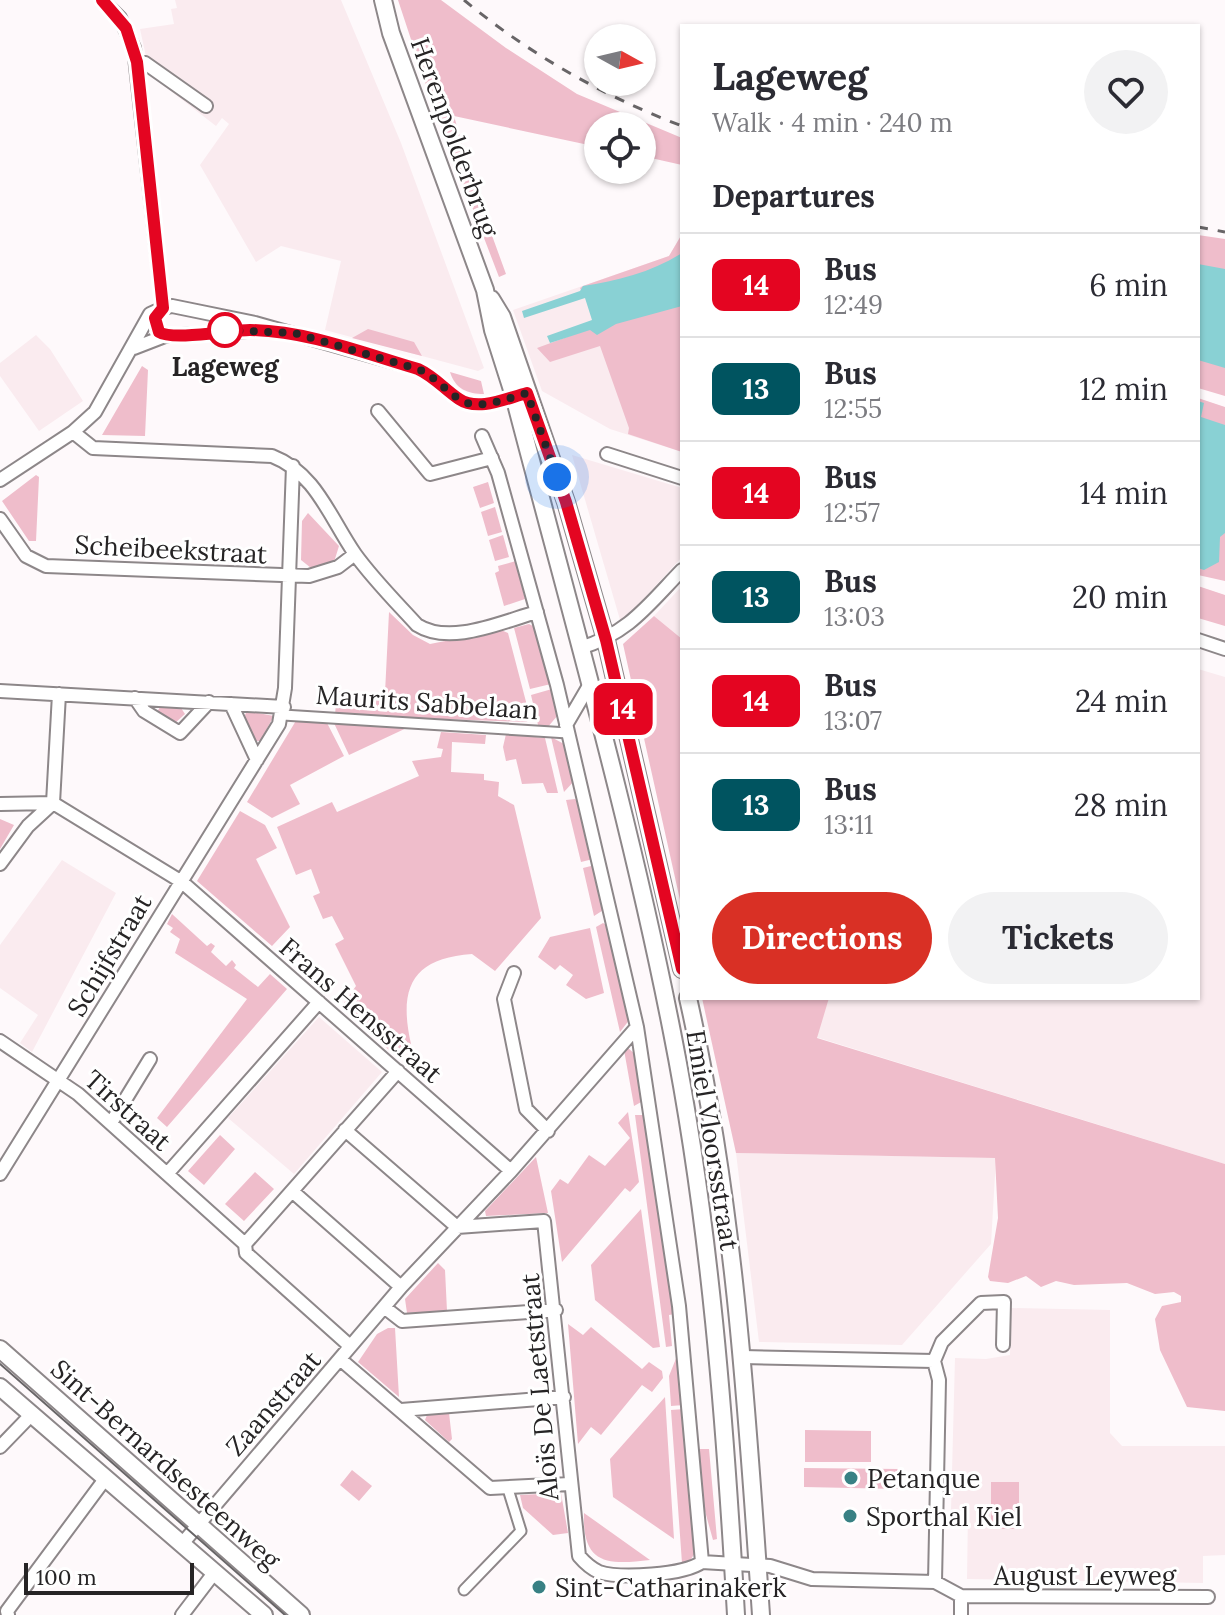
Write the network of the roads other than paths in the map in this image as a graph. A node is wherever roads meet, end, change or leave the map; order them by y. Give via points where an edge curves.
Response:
1 (383, 0) edge
2 (109, 2) edge
3 (137, 62) junction
4 (206, 106) dead end
5 (177, 308) junction
6 (159, 311) junction
7 (281, 331) junction
8 (170, 335) junction
9 (134, 348) junction
10 (520, 394) junction
11 (378, 411) dead end
12 (73, 432) junction
13 (482, 436) dead end
14 (607, 454) dead end
15 (492, 458) junction
16 (293, 466) junction
17 (680, 477) edge
18 (0, 480) edge
19 (0, 519) edge
20 (355, 554) junction
21 (680, 572) edge
22 (287, 576) junction
23 (537, 612) junction
24 (606, 640) junction
25 (1200, 641) edge
26 (580, 648) junction
27 (1225, 649) edge
28 (590, 684) junction
29 (0, 691) edge
30 (59, 694) junction
31 (135, 698) junction
32 (209, 702) junction
33 (231, 704) junction
34 (283, 711) junction
35 (567, 729) junction
36 (257, 760) junction
37 (53, 803) junction
38 (0, 804) edge
39 (22, 805) junction
40 (28, 826) junction
41 (0, 864) edge
42 (182, 882) junction
43 (680, 960) edge
44 (514, 973) dead end
45 (688, 1000) edge
46 (319, 1002) junction
47 (637, 1027) junction
48 (0, 1041) edge
49 (150, 1059) dead end
50 (398, 1071) junction
51 (59, 1078) junction
52 (111, 1123) junction
53 (345, 1130) junction
54 (548, 1131) junction
55 (511, 1171) junction
56 (0, 1174) edge
57 (167, 1174) junction
58 (292, 1191) junction
59 (457, 1227) junction
60 (245, 1244) junction
61 (401, 1287) junction
62 (384, 1307) junction
63 (556, 1310) junction
64 (1003, 1345) dead end
65 (350, 1346) junction
66 (0, 1349) edge
67 (743, 1357) junction
68 (340, 1359) junction
69 (934, 1361) junction
70 (0, 1387) edge
71 (564, 1397) junction
72 (401, 1410) junction
73 (31, 1415) junction
74 (0, 1447) edge
75 (105, 1479) junction
76 (570, 1484) junction
77 (508, 1489) junction
78 (198, 1524) junction
79 (181, 1545) junction
80 (702, 1562) junction
81 (733, 1563) junction
82 (758, 1565) junction
83 (214, 1573) junction
84 (935, 1582) junction
85 (464, 1590) dead end
86 (961, 1596) junction
87 (1208, 1597) dead end
88 (8, 1615) edge
89 (182, 1615) edge
90 (264, 1615) edge
91 (301, 1615) edge
92 (736, 1615) edge
93 (761, 1615) edge
94 (961, 1615) edge

1 - 10 street, Herenpolderbrug via 485,290 493,330
2 - 3 street via 130,37
3 - 4 street
3 - 6 street
5 - 6 street
5 - 7 street
5 - 8 street via 185,319 182,330
6 - 8 street via 155,325
6 - 9 street via 150,314
7 - 8 street
7 - 10 street via 418,369 467,402 485,404
8 - 9 street
9 - 12 street via 95,412
10 - 24 street via 566,502
10 - 26 street, Emiel Vloorsstraat
11 - 15 street via 430,474
12 - 16 street via 93,448 272,456
12 - 18 street
13 - 15 street
14 - 17 street
15 - 23 street
16 - 20 street via 322,495
16 - 22 street
19 - 22 street, Scheibeekstraat via 26,556 46,566
20 - 22 street, Scheibeekstraat via 323,573
20 - 23 street via 427,632 449,634
21 - 24 street via 631,624
22 - 34 street
23 - 35 street
24 - 26 street
24 - 43 street
25 - 27 street
26 - 28 street, Emiel Vloorsstraat
28 - 35 street
28 - 81 street, Emiel Vloorsstraat via 655,951 687,1114 717,1343
29 - 30 street, Maurits Sabbelaan
30 - 31 street, Maurits Sabbelaan
30 - 37 street
31 - 32 street, Maurits Sabbelaan
31 - 32 street via 144,711 180,733
32 - 33 street, Maurits Sabbelaan
33 - 34 street, Maurits Sabbelaan
33 - 36 street
34 - 35 street, Maurits Sabbelaan
34 - 36 street, Schijfstraat
35 - 47 street
36 - 42 street, Schijfstraat
37 - 39 street
37 - 40 street
37 - 42 street, Frans Hensstraat
38 - 39 street
39 - 40 street
40 - 41 street
42 - 46 street, Frans Hensstraat
42 - 51 street, Schijfstraat
44 - 54 street via 504,999 526,1109
45 - 67 street, Emiel Vloorsstraat
46 - 50 street, Frans Hensstraat
46 - 57 street
47 - 54 street, Zaanstraat
47 - 80 street via 679,1306
48 - 51 street, Tirstraat
49 - 52 street
50 - 53 street
50 - 55 street, Frans Hensstraat
51 - 52 street, Tirstraat
51 - 56 street, Schijfstraat
52 - 57 street, Tirstraat
53 - 58 street
53 - 59 street
54 - 55 street, Zaanstraat
55 - 59 street, Zaanstraat
57 - 60 street, Tirstraat
58 - 60 street
58 - 61 street
59 - 61 street, Zaanstraat
59 - 63 street, Aloïs De Laetstraat via 544,1221
60 - 65 street, Tirstraat via 246,1253
61 - 62 street, Zaanstraat
62 - 63 street via 402,1321
62 - 65 street, Zaanstraat
63 - 71 street, Aloïs De Laetstraat
64 - 69 street via 1004,1302 981,1303 942,1342
65 - 68 street, Zaanstraat
66 - 78 street, Sint-Bernardsesteenweg
67 - 69 street
67 - 82 street, Emiel Vloorsstraat
68 - 72 street
68 - 78 street, Zaanstraat
69 - 84 street via 939,1380
70 - 73 street, Sint-Bernardsesteenweg
71 - 72 street
71 - 76 street, Aloïs De Laetstraat
72 - 77 street via 490,1488
73 - 74 street
73 - 75 street, Sint-Bernardsesteenweg
75 - 79 street, Sint-Bernardsesteenweg
75 - 88 street
76 - 77 street
76 - 80 street, Aloïs De Laetstraat via 576,1550 587,1566 614,1574 679,1572
77 - 85 street via 521,1531
78 - 79 street, Zaanstraat
78 - 91 street, Sint-Bernardsesteenweg
79 - 83 street, Sint-Bernardsesteenweg
80 - 81 street
81 - 82 street, August Leyweg
81 - 92 street, Emiel Vloorsstraat
82 - 84 street, August Leyweg via 812,1579
82 - 93 street, Emiel Vloorsstraat
83 - 89 street
83 - 90 street, Sint-Bernardsesteenweg
84 - 86 street, August Leyweg
86 - 87 street, August Leyweg
86 - 94 street, August Leyweg

